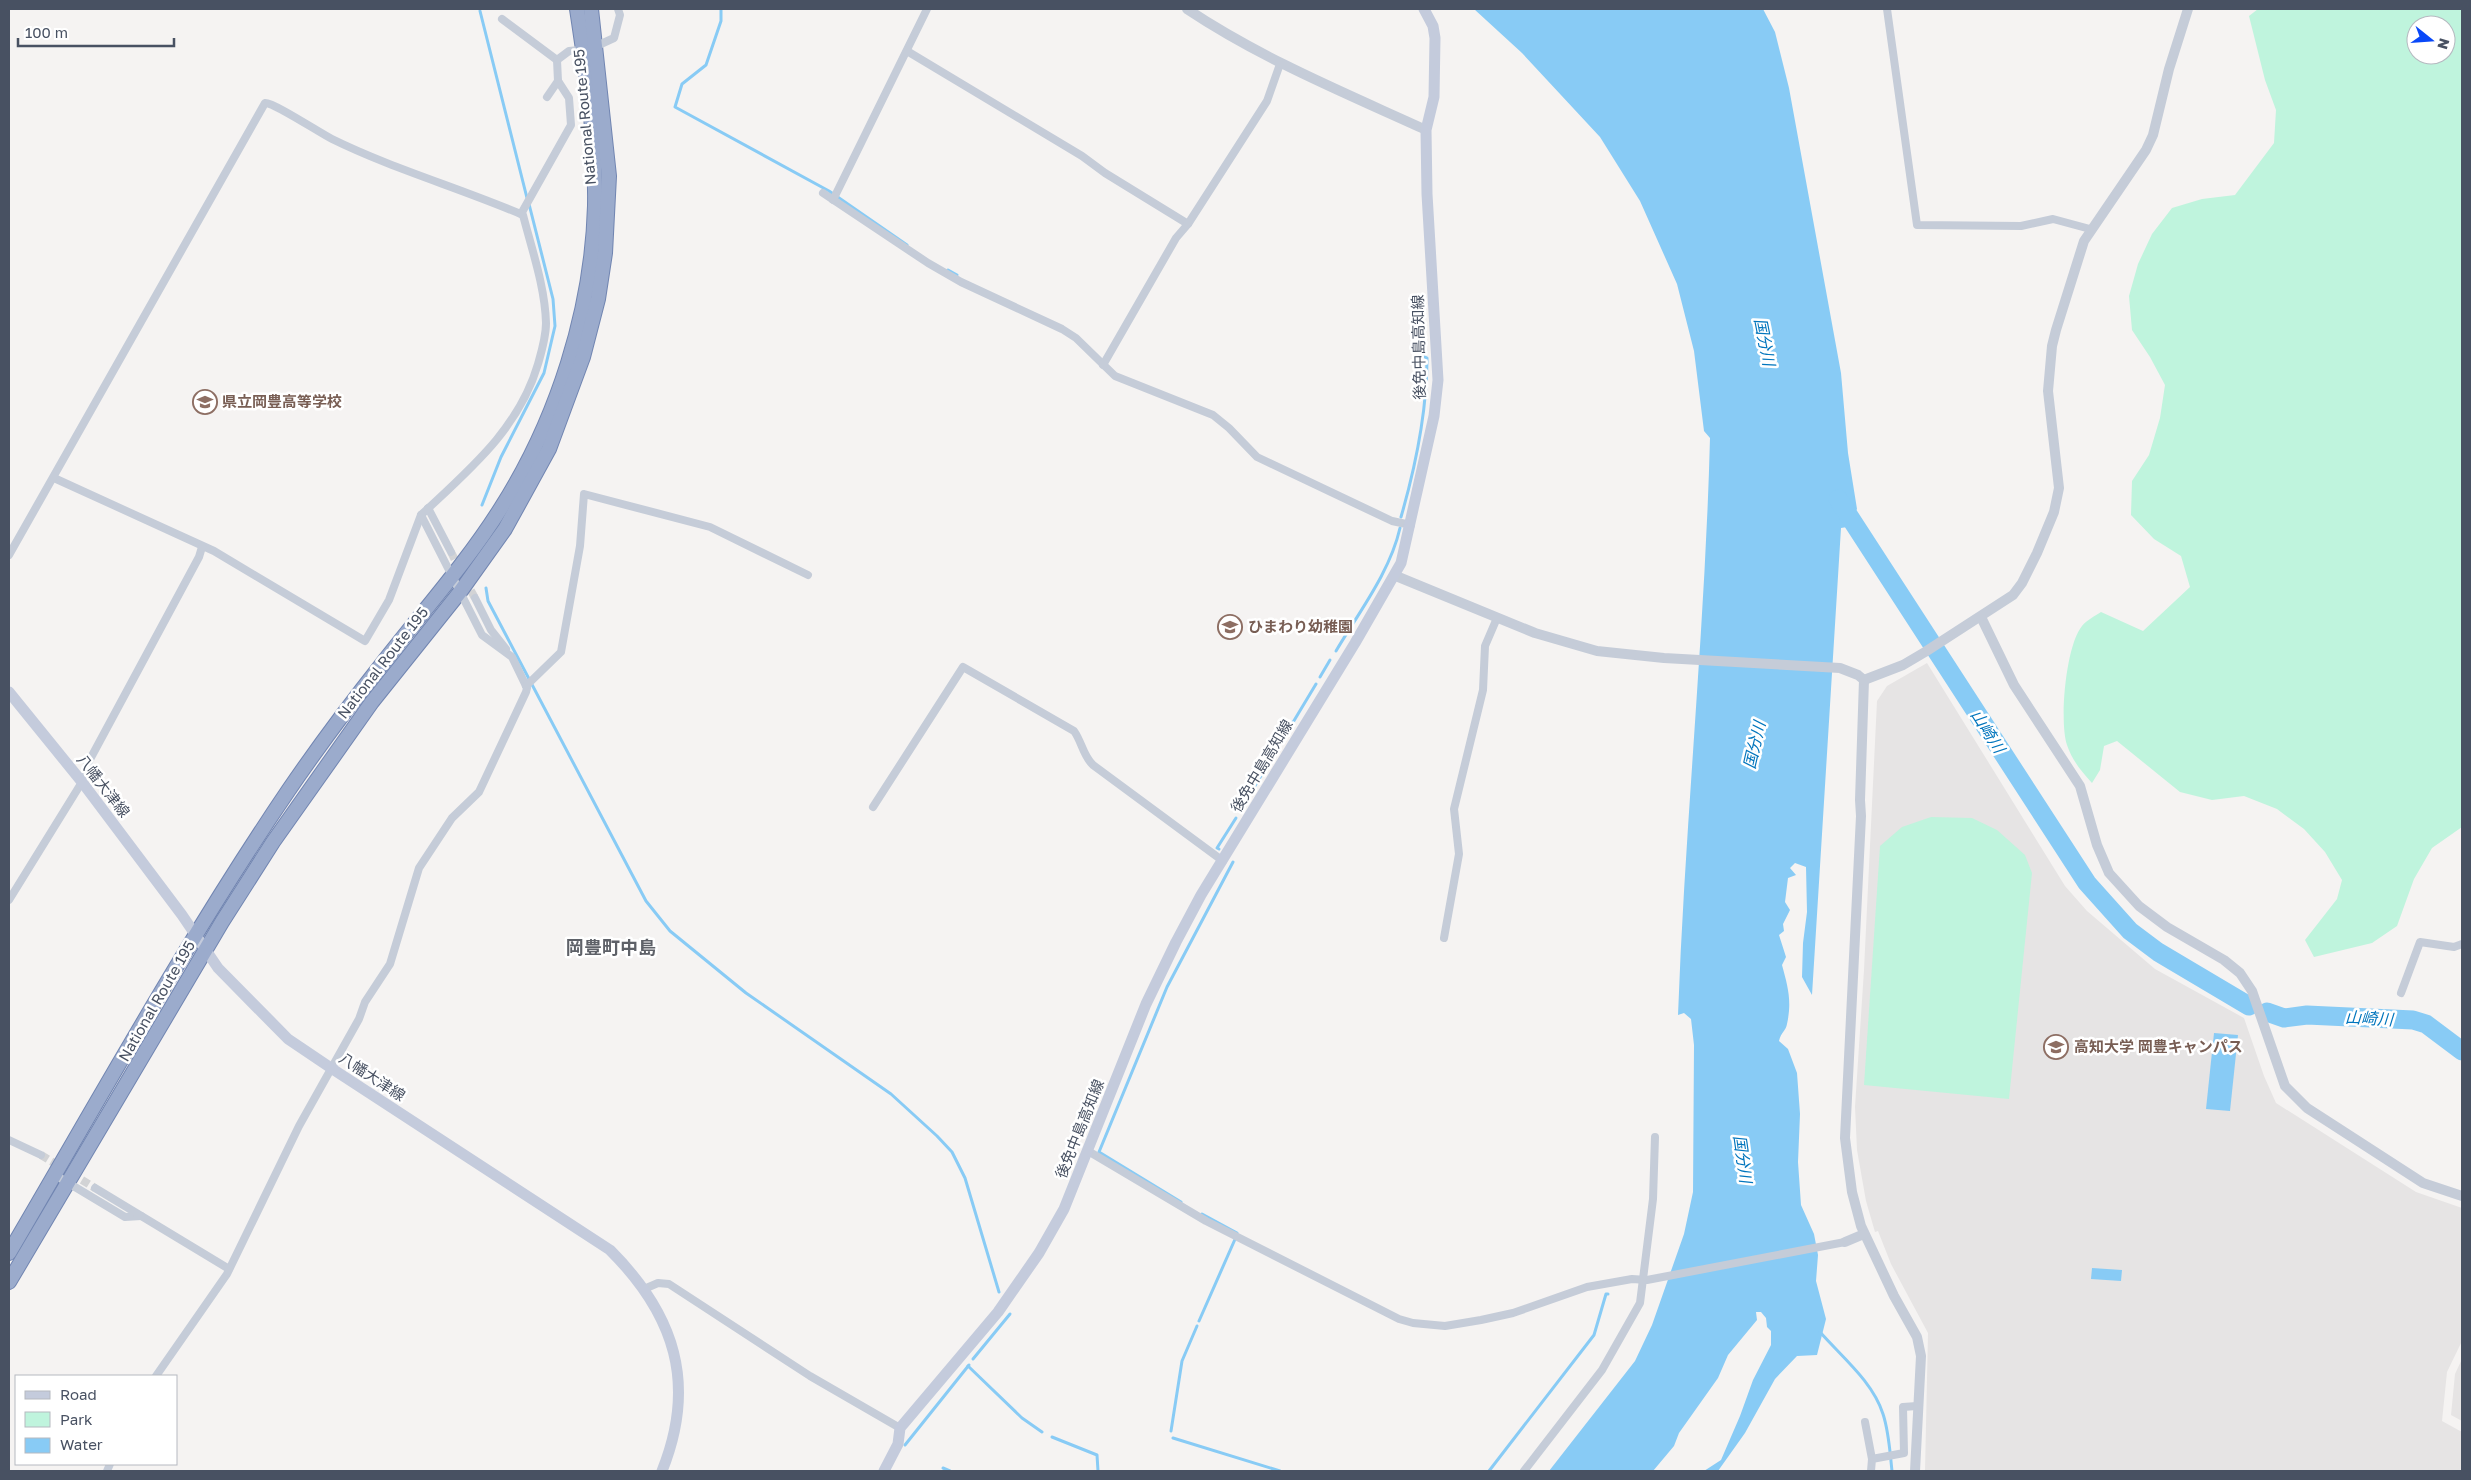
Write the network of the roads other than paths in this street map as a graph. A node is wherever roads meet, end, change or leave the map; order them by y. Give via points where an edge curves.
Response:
1 (577, 9) edge
2 (590, 9) edge
3 (618, 9) edge
4 (927, 9) edge
5 (1187, 9) edge
6 (1424, 9) edge
7 (1887, 9) edge
8 (2188, 9) edge
9 (502, 19) dead end
10 (590, 48) junction
11 (907, 51) junction
12 (557, 60) junction
13 (1280, 64) junction
14 (558, 81) junction
15 (548, 97) dead end
16 (1426, 130) junction
17 (823, 193) dead end
18 (833, 200) junction
19 (521, 214) junction
20 (1188, 224) junction
21 (2090, 229) junction
22 (1103, 365) junction
23 (54, 478) junction
24 (428, 508) junction
25 (421, 514) junction
26 (1411, 525) junction
27 (202, 547) junction
28 (451, 552) tunnel mouth
29 (9, 556) edge
30 (808, 575) dead end
31 (452, 576) junction
32 (1396, 576) junction
33 (460, 592) junction
34 (475, 598) tunnel mouth
35 (1981, 617) junction
36 (1498, 618) junction
37 (512, 657) junction
38 (1864, 680) junction
39 (528, 683) junction
40 (9, 692) edge
41 (82, 782) junction
42 (873, 807) dead end
43 (1223, 861) junction
44 (9, 900) edge
45 (196, 935) junction
46 (1444, 938) dead end
47 (2462, 944) edge
48 (206, 950) junction
49 (2401, 993) dead end
50 (331, 1068) junction
51 (1655, 1138) dead end
52 (9, 1140) edge
53 (1088, 1151) junction
54 (41, 1155) tunnel mouth
55 (55, 1174) junction
56 (68, 1182) junction
57 (95, 1188) tunnel mouth
58 (2462, 1196) edge
59 (142, 1216) junction
60 (1864, 1234) junction
61 (1845, 1242) joint
62 (9, 1253) edge
63 (229, 1269) junction
64 (1645, 1280) junction
65 (9, 1282) edge
66 (644, 1289) junction
67 (157, 1375) edge
68 (1917, 1406) junction
69 (1865, 1422) dead end
70 (900, 1428) junction
71 (1872, 1459) junction
72 (662, 1471) edge
73 (884, 1471) edge
74 (1524, 1471) edge
75 (1871, 1471) edge
76 (1914, 1471) edge

1 - 10 highway, National Route 195
2 - 10 highway, National Route 195
3 - 10 street via 620,15 614,38
4 - 11 street
5 - 13 street
6 - 16 main road, 後免中島高知線 via 1435,38 1434,97
7 - 21 street via 1917,225 2021,226 2053,219
8 - 21 street via 2168,69 2153,135 2146,150
9 - 12 street
10 - 12 street via 569,51
10 - 31 highway, National Route 195 via 595,208 582,308 555,400 538,441 500,511
10 - 33 highway, National Route 195 via 609,176 605,253 598,299 583,357 548,450 505,529
11 - 18 street
11 - 20 street
12 - 14 street
13 - 16 street
13 - 20 street via 1268,101
14 - 15 street
14 - 19 street via 569,98 570,125
16 - 26 main road, 後免中島高知線 via 1438,380 1434,416
17 - 18 street
18 - 22 street via 936,268 1062,329
19 - 23 street via 358,152 273,104 265,103
19 - 24 street via 544,300 546,335 536,370 501,437
20 - 22 street via 1176,238
21 - 35 street via 2052,346 2048,392 2059,488 2054,512 2022,584 2013,595
22 - 26 street via 1115,376 1213,415 1257,457 1282,470 1392,521
23 - 27 street
23 - 29 street
24 - 25 street
24 - 28 street
25 - 27 street via 389,600 365,641 214,551
25 - 31 street
26 - 32 main road, 後免中島高知線 via 1406,551
27 - 41 street via 87,765
30 - 39 street via 710,527 584,494 580,546 561,652
31 - 33 street
31 - 45 highway, National Route 195 via 300,774
32 - 36 street
32 - 43 main road, 後免中島高知線
33 - 37 street via 482,635
33 - 48 highway, National Route 195 via 328,761 272,842
34 - 37 street via 491,630
35 - 38 street via 1903,665
35 - 58 street via 2014,685 2080,786 2109,874 2139,906 2240,973 2252,990 2284,1086 2307,1108 2423,1183
36 - 38 street via 1535,633 1597,651 1826,667 1850,672
36 - 46 street via 1485,646 1483,690 1454,810 1459,854
37 - 39 street
38 - 60 street via 1862,816 1845,1138 1852,1192
39 - 50 street via 482,787 452,818 424,857 390,964 364,1002 359,1019
40 - 41 main road, 八幡大津線
41 - 44 street
41 - 45 main road, 八幡大津線
42 - 43 street via 963,667 1074,731 1093,766
43 - 53 main road, 後免中島高知線 via 1184,927 1149,997
45 - 48 main road, 八幡大津線
45 - 55 highway, National Route 195
47 - 49 street via 2454,947 2420,942
48 - 50 main road, 八幡大津線 via 218,968 272,1024
48 - 56 highway, National Route 195
50 - 63 street
50 - 66 main road, 八幡大津線 via 610,1250
51 - 64 street
52 - 54 street
53 - 64 street via 1197,1216 1413,1323 1445,1326 1481,1320 1587,1288 1632,1279
53 - 70 main road, 後免中島高知線 via 1064,1209 1031,1267 998,1312
55 - 56 street
55 - 62 highway, National Route 195
56 - 59 street via 125,1217
56 - 65 highway, National Route 195
57 - 59 street
59 - 63 street
60 - 61 street
60 - 68 street via 1917,1337 1921,1356
61 - 64 street
63 - 67 street
64 - 74 street via 1640,1303 1602,1370
66 - 70 street via 658,1283 669,1284 802,1371
66 - 72 main road, 八幡大津線 via 669,1335 678,1370 675,1434
68 - 71 street via 1903,1407 1904,1453
68 - 76 street
69 - 71 street
70 - 73 main road, 後免中島高知線 via 898,1444
71 - 75 street

